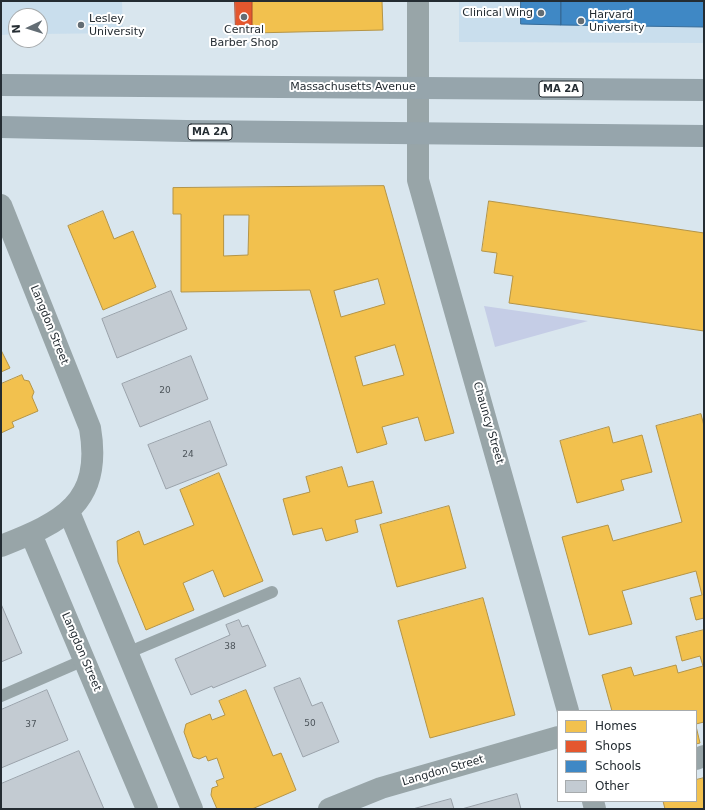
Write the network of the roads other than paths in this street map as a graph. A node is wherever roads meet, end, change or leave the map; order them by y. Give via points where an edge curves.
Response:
1 (418, 1) edge
2 (1, 85) edge
3 (418, 87) junction
4 (704, 90) edge
5 (1, 127) edge
6 (418, 134) junction
7 (704, 137) edge
8 (1, 205) edge
9 (69, 512) junction
10 (31, 534) junction
11 (1, 546) edge
12 (272, 592) dead end
13 (127, 653) junction
14 (84, 660) junction
15 (1, 696) edge
16 (568, 710) edge
17 (557, 737) edge
18 (147, 809) edge
19 (192, 809) edge
20 (329, 809) edge

1 - 3 street, Chauncy Street
2 - 3 main road, Massachusetts Avenue / MA 2A
3 - 4 main road, Massachusetts Avenue / MA 2A
3 - 6 street, Chauncy Street
5 - 6 main road, MA 2A
6 - 7 main road, MA 2A
6 - 16 street, Chauncy Street via 418,180
8 - 9 street, Langdon Street via 90,428 94,448 91,468 79,502
9 - 10 street, Langdon Street
9 - 13 street
10 - 11 street
10 - 14 street, Langdon Street
12 - 13 lane
13 - 19 street
14 - 15 lane
14 - 18 street, Langdon Street
17 - 20 street, Langdon Street via 381,788

